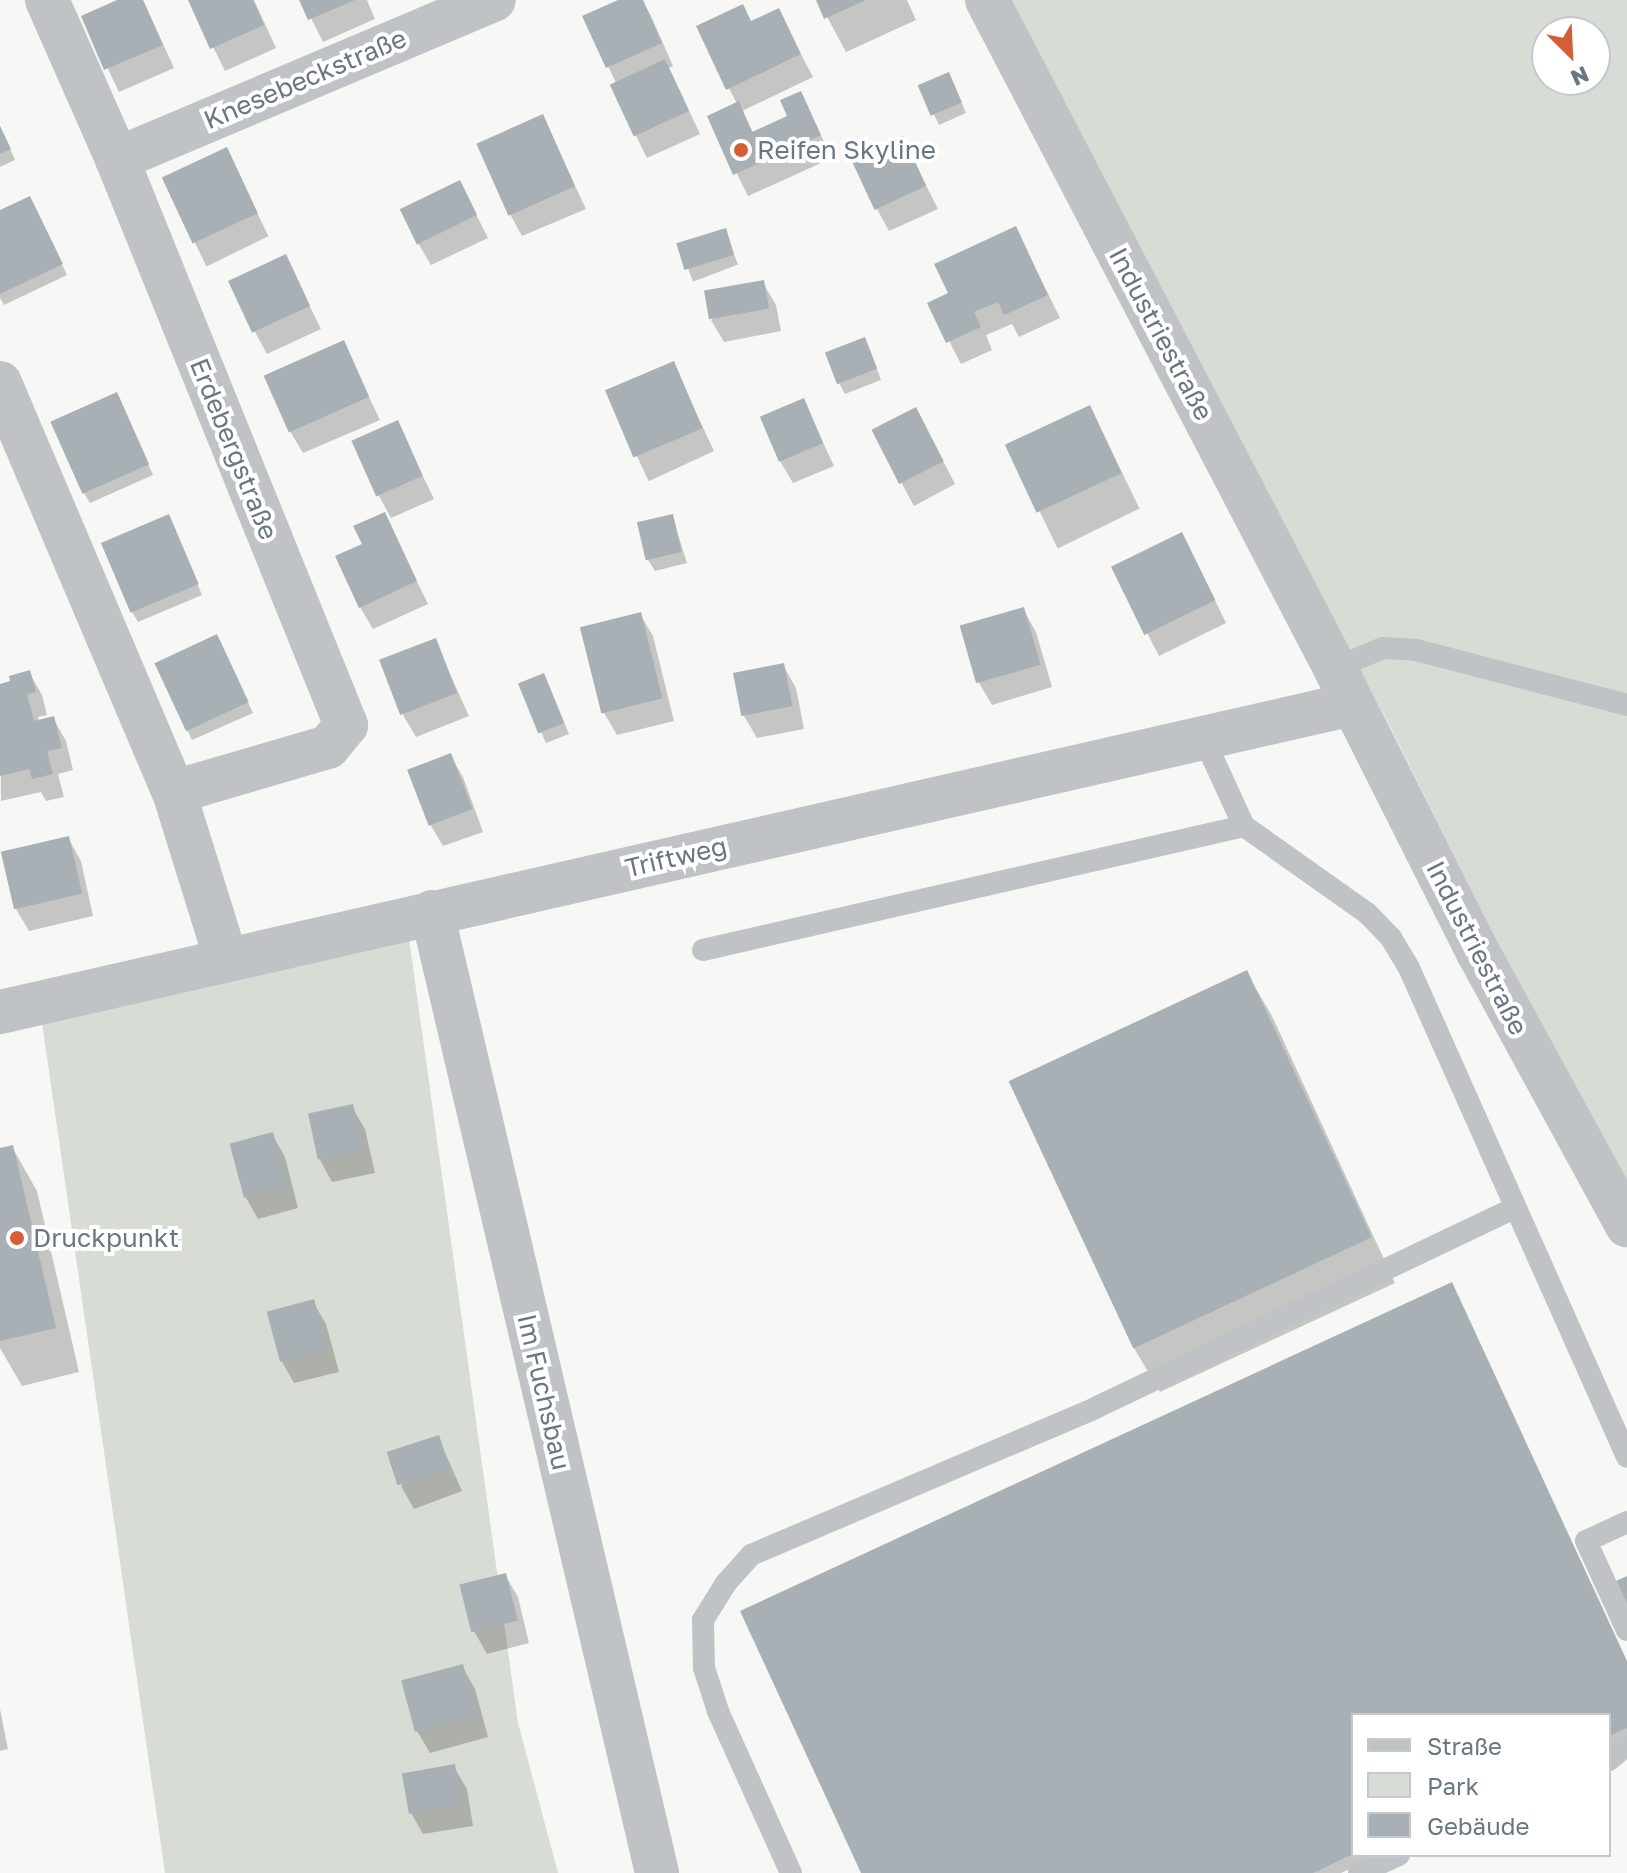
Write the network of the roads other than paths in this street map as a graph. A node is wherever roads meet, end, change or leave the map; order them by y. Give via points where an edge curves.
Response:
1 (47, 0) edge
2 (494, 0) edge
3 (987, 0) edge
4 (117, 159) junction
5 (0, 383) edge
6 (1344, 686) junction
7 (1627, 705) edge
8 (1203, 737) junction
9 (174, 792) junction
10 (1244, 826) junction
11 (432, 912) junction
12 (703, 950) dead end
13 (226, 959) junction
14 (0, 1012) edge
15 (1515, 1208) junction
16 (1627, 1225) edge
17 (1627, 1457) edge
18 (1627, 1522) edge
19 (1627, 1630) edge
20 (1627, 1745) edge
21 (1611, 1758) edge
22 (1395, 1857) edge
23 (657, 1873) edge
24 (791, 1873) edge
25 (1359, 1873) edge

1 - 4 street, Erdebergstraße
2 - 4 street, Knesebeckstraße
3 - 6 street, Industriestraße
4 - 9 street, Erdebergstraße via 346,725 328,747
5 - 9 street
6 - 7 lane via 1383,648 1416,650
6 - 8 street, Triftweg
6 - 16 street, Industriestraße via 1545,1079
8 - 10 lane
8 - 11 street, Triftweg
9 - 13 street
10 - 12 lane
10 - 15 lane via 1367,913 1391,938
11 - 13 street, Triftweg
11 - 23 street, Im Fuchsbau
13 - 14 street, Triftweg
15 - 17 lane
15 - 24 lane via 1095,1408 751,1555 703,1620 704,1668
18 - 19 lane via 1586,1541
20 - 21 lane
22 - 25 lane

